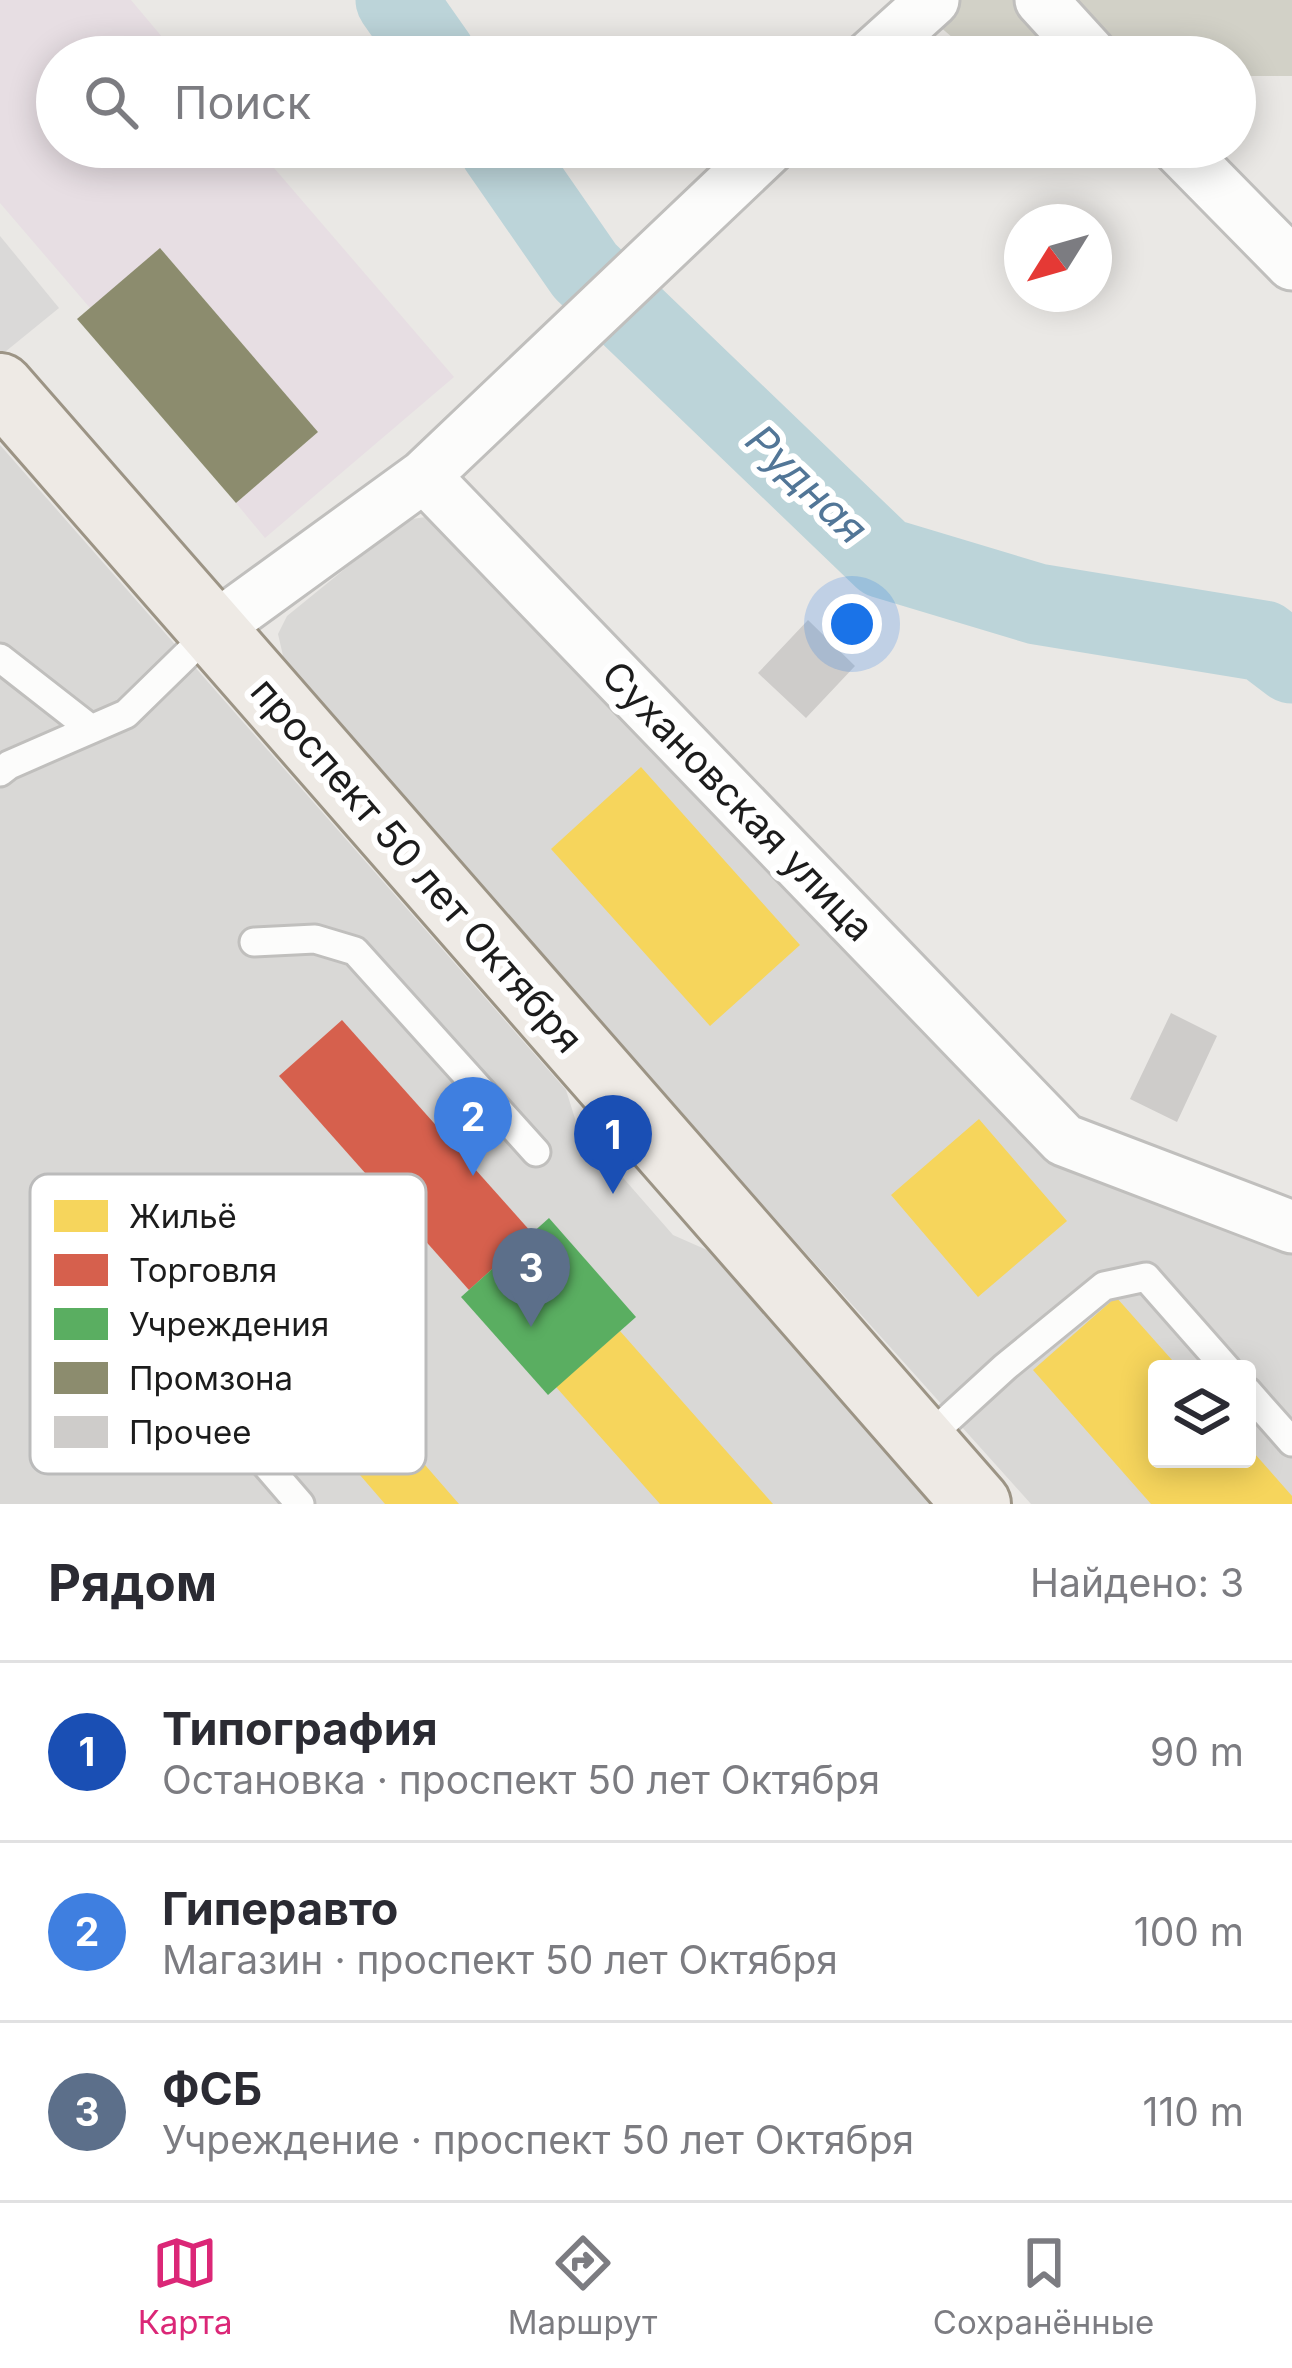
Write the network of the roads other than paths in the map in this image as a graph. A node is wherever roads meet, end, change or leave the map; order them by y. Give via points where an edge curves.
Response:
1 (933, 0) edge
2 (1041, 0) edge
3 (893, 36) edge
4 (1074, 36) edge
5 (747, 168) edge
6 (1198, 168) edge
7 (1292, 264) edge
8 (0, 387) edge
9 (424, 476) junction
10 (212, 630) junction
11 (0, 658) edge
12 (91, 729) junction
13 (0, 772) edge
14 (254, 942) dead end
15 (536, 1152) dead end
16 (1292, 1227) edge
17 (1219, 1360) edge
18 (1256, 1401) edge
19 (923, 1442) junction
20 (1292, 1442) edge
21 (274, 1474) edge
22 (300, 1504) edge
23 (977, 1504) edge

1 - 3 street
2 - 4 street
5 - 9 street
6 - 7 street
8 - 10 main road, проспект 50 лет Октября
9 - 10 street
9 - 16 street, Сухановская улица via 1064,1140
10 - 12 lane via 126,714
10 - 19 main road, проспект 50 лет Октября
11 - 12 lane
12 - 13 lane
14 - 15 lane via 315,939 355,951
17 - 19 lane via 1146,1277 1104,1286
18 - 20 lane
19 - 23 main road, проспект 50 лет Октября
21 - 22 lane

